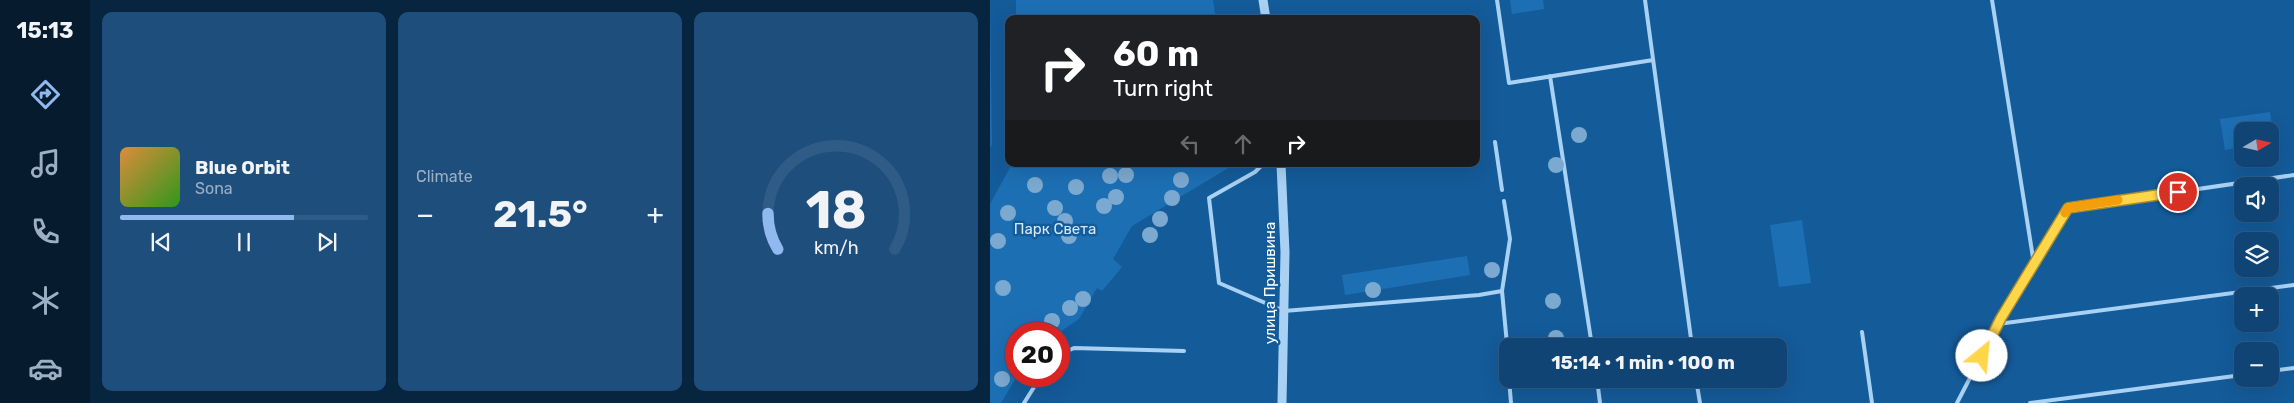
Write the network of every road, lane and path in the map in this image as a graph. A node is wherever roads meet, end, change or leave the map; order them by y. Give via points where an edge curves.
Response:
1 (1263, 0) edge
2 (1497, 0) edge
3 (1645, 0) edge
4 (1992, 0) edge
5 (1265, 15) edge
6 (1653, 60) junction
7 (1550, 76) junction
8 (1494, 142) dead end
9 (1260, 167) edge
10 (1281, 167) edge
11 (2294, 175) edge
12 (1502, 190) dead end
13 (1504, 201) dead end
14 (2034, 264) junction
15 (2294, 285) edge
16 (1502, 291) junction
17 (1284, 311) junction
18 (1998, 324) junction
19 (1862, 332) dead end
20 (1506, 338) edge
21 (1591, 338) edge
22 (1691, 338) edge
23 (1070, 350) edge
24 (1184, 351) dead end
25 (2294, 368) edge
26 (2279, 370) edge
27 (2234, 376) edge
28 (1034, 387) edge
29 (1511, 388) edge
30 (1598, 388) edge
31 (1698, 388) edge
32 (1024, 403) edge
33 (1282, 403) edge
34 (1512, 403) edge
35 (1600, 403) edge
36 (1700, 403) edge
37 (1872, 403) edge
38 (1957, 403) edge
39 (2030, 403) edge

1 - 5 street
2 - 7 lane via 1509,83
3 - 6 lane
4 - 14 lane
6 - 7 lane
6 - 22 lane
7 - 21 lane
8 - 12 lane
9 - 17 lane via 1209,198 1219,283
10 - 17 street, улица Пришвина
11 - 14 lane via 2068,208
13 - 16 lane via 1510,239
14 - 18 lane
15 - 18 lane
16 - 17 lane
16 - 20 lane
17 - 33 street, улица Пришвина
18 - 38 lane
19 - 37 lane
23 - 24 lane
25 - 26 lane
27 - 39 lane
28 - 32 lane
29 - 34 lane
30 - 35 lane
31 - 36 lane

